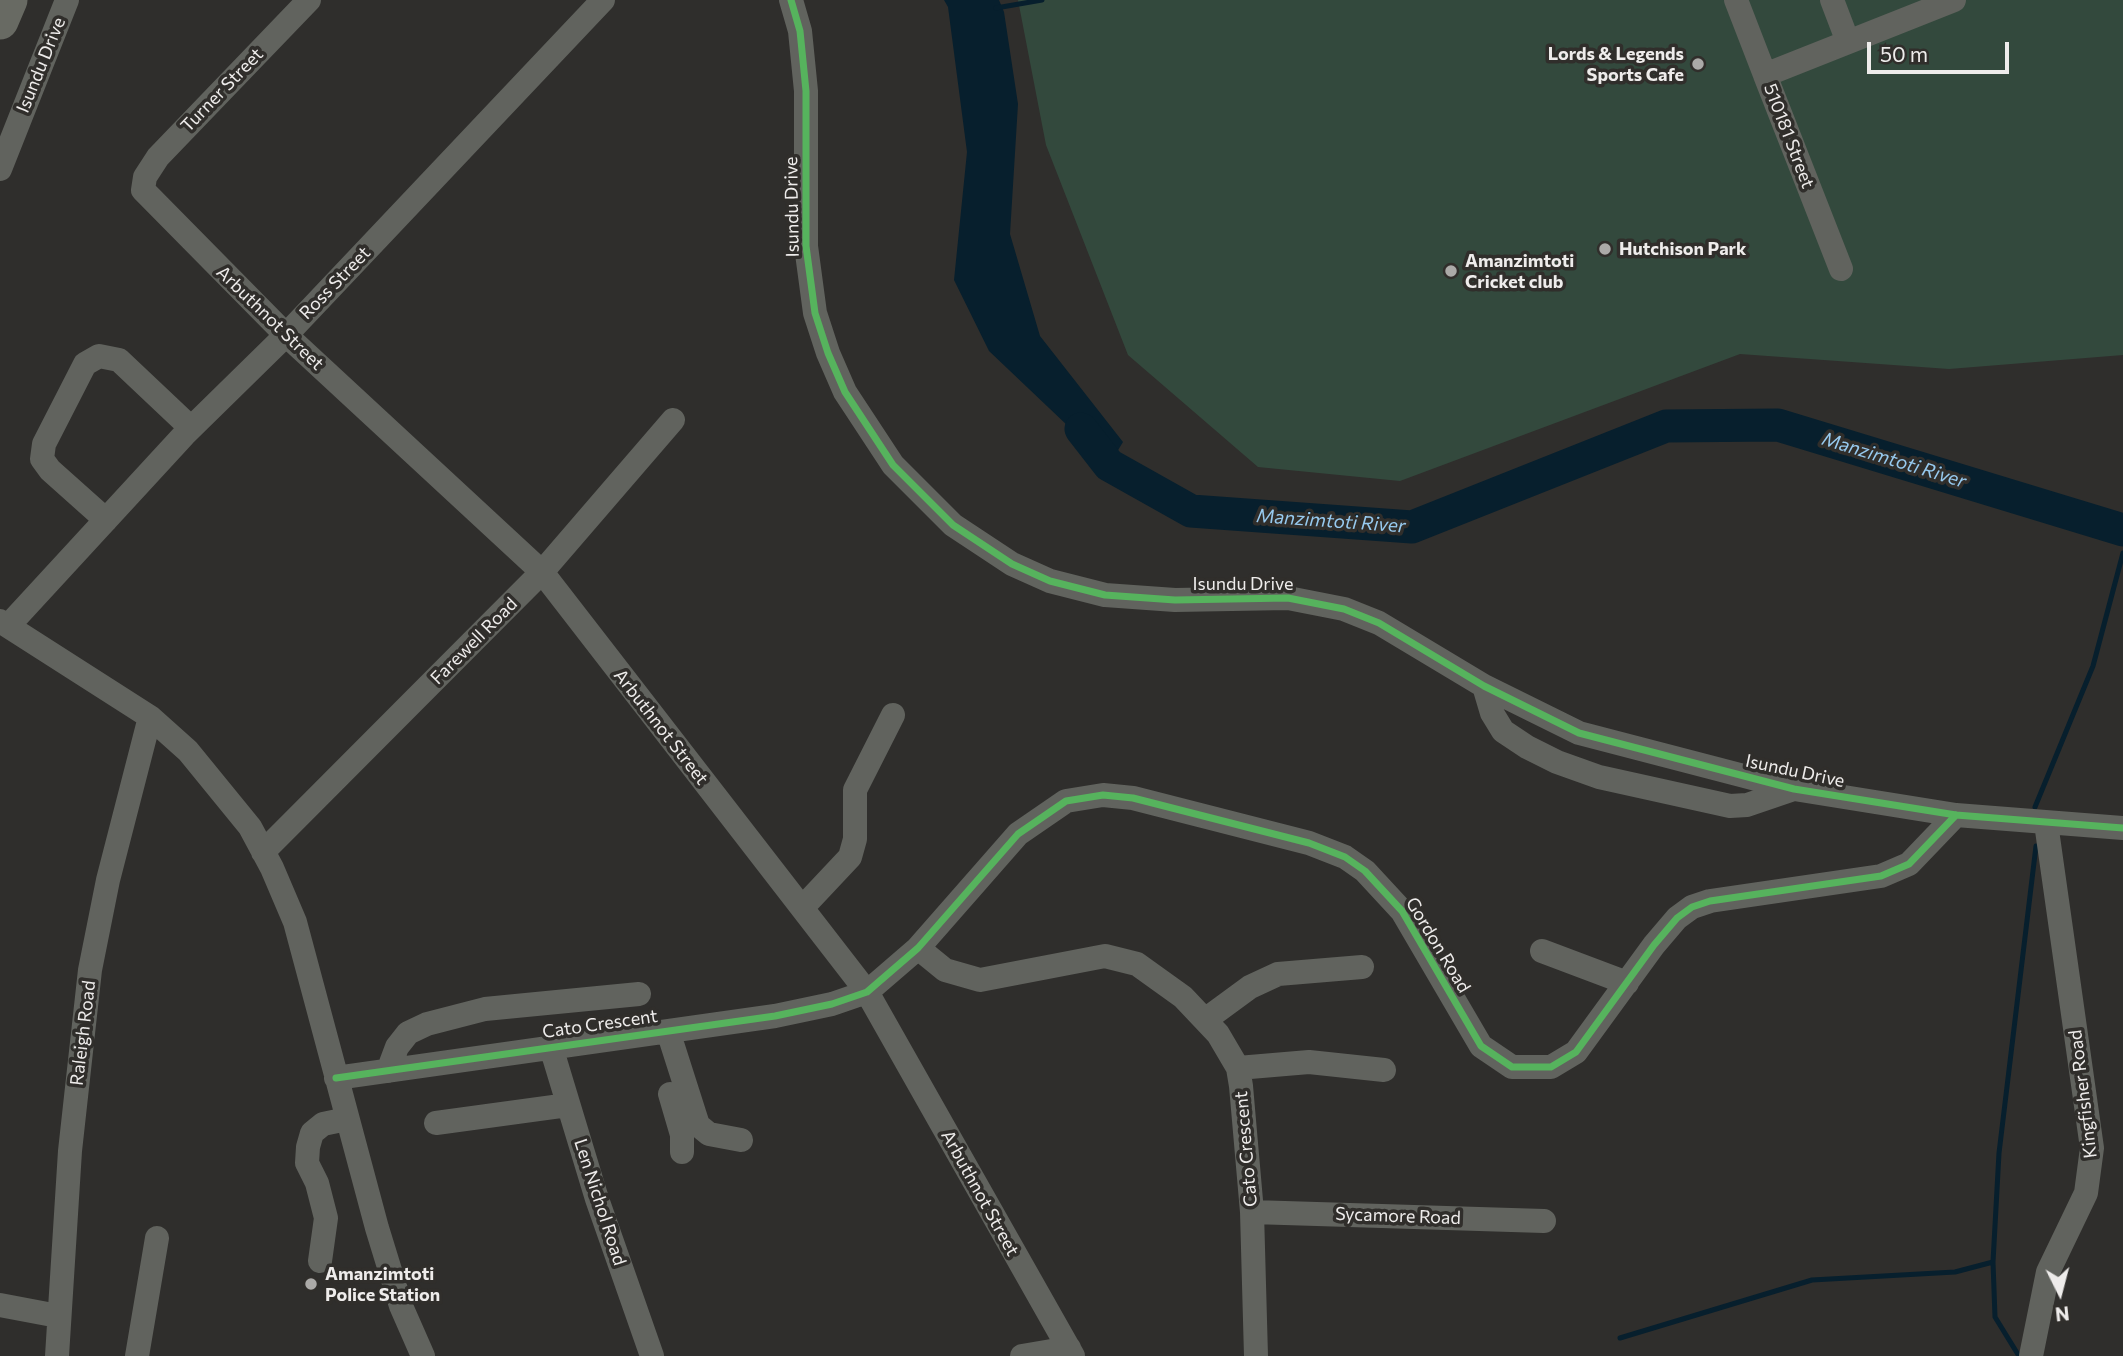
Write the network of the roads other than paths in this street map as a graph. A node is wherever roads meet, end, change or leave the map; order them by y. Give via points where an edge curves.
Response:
1 (9, 0) edge
2 (67, 0) edge
3 (309, 0) edge
4 (603, 0) edge
5 (791, 0) edge
6 (1736, 0) edge
7 (1832, 0) edge
8 (1954, 0) edge
9 (0, 22) edge
10 (1848, 42) junction
11 (1765, 75) junction
12 (0, 169) edge
13 (142, 184) joint
14 (1841, 269) dead end
15 (286, 335) junction
16 (673, 420) dead end
17 (191, 428) junction
18 (106, 520) junction
19 (542, 572) junction
20 (4, 623) edge
21 (1484, 686) junction
22 (893, 715) dead end
23 (150, 717) junction
24 (1794, 789) junction
25 (1956, 815) junction
26 (2046, 823) junction
27 (2123, 828) edge
28 (263, 852) junction
29 (803, 908) junction
30 (918, 948) junction
31 (1542, 951) dead end
32 (1362, 967) dead end
33 (1627, 983) junction
34 (867, 992) junction
35 (639, 994) dead end
36 (1205, 1020) junction
37 (660, 1032) junction
38 (551, 1047) junction
39 (1238, 1068) junction
40 (1384, 1070) dead end
41 (388, 1071) junction
42 (336, 1078) junction
43 (568, 1105) junction
44 (347, 1119) junction
45 (436, 1123) dead end
46 (741, 1140) dead end
47 (682, 1152) dead end
48 (1252, 1212) junction
49 (1544, 1221) dead end
50 (157, 1238) dead end
51 (320, 1261) dead end
52 (0, 1305) edge
53 (58, 1316) junction
54 (1071, 1352) edge
55 (57, 1356) edge
56 (137, 1356) edge
57 (423, 1356) edge
58 (652, 1356) edge
59 (1022, 1356) edge
60 (1256, 1356) edge
61 (2031, 1356) edge

1 - 9 highway
2 - 12 street, Isundu Drive
3 - 13 street, Turner Street via 158,157
4 - 15 street, Ross Street
5 - 21 street, Isundu Drive via 800,32 806,91 805,218 815,313 845,391 892,466 920,496 992,551 1050,581 1105,595 1175,600 1288,598 1344,609 1411,640
6 - 11 street
7 - 10 street
8 - 10 street, 510181 Street
10 - 11 street, 510181 Street
11 - 14 street, 510181 Street
13 - 15 street, Arbuthnot Street via 158,209
15 - 17 street, Ross Street
15 - 19 street, Arbuthnot Street
16 - 19 street, Farewell Road
17 - 18 street, Ross Street
17 - 18 street via 119,360 99,356 85,364 44,444 43,459
18 - 20 street, Ross Street
19 - 28 street, Farewell Road
19 - 29 street, Arbuthnot Street
20 - 23 street
21 - 24 street, Isundu Drive via 1579,733
21 - 24 street, Isundu Drive via 1503,730 1557,762 1599,777 1730,806
22 - 29 street via 855,790 855,839 850,857
23 - 28 street via 222,790
23 - 53 street, Raleigh Road via 90,970
24 - 25 street, Isundu Drive
25 - 26 street, Isundu Drive
25 - 33 street, Gordon Road via 1909,864 1881,876 1692,907 1676,918
26 - 27 street, Isundu Drive
26 - 61 street, Kingfisher Road via 2092,1148 2086,1193 2048,1272
28 - 42 street via 295,922
29 - 34 street, Arbuthnot Street
30 - 33 street, Gordon Road via 1018,834 1066,801 1103,795 1133,798 1309,843 1355,864 1402,911 1480,1046 1512,1067 1551,1068 1569,1058
30 - 34 street, Gordon Road
30 - 36 street, Cato Crescent via 945,970 979,980 1105,956 1137,964 1183,997
31 - 33 street
32 - 36 street via 1278,974 1251,986
34 - 37 street, Cato Crescent via 775,1016
34 - 54 street, Arbuthnot Street
35 - 41 street via 485,1009 426,1024 408,1033
36 - 39 street, Cato Crescent
37 - 38 street, Cato Crescent
37 - 46 street via 698,1125 709,1134
37 - 47 street
38 - 41 street, Cato Crescent
38 - 43 street, Len Nichol Road
39 - 40 street via 1309,1062
39 - 48 street, Cato Crescent
41 - 42 street, Cato Crescent
42 - 44 street
43 - 45 street
43 - 58 street, Len Nichol Road
44 - 51 street via 323,1124 312,1133 308,1147 307,1163 326,1218
44 - 57 street via 401,1306
48 - 49 street, Sycamore Road
48 - 60 street, Cato Crescent
50 - 56 street
52 - 53 street
53 - 55 street, Raleigh Road
54 - 59 street

